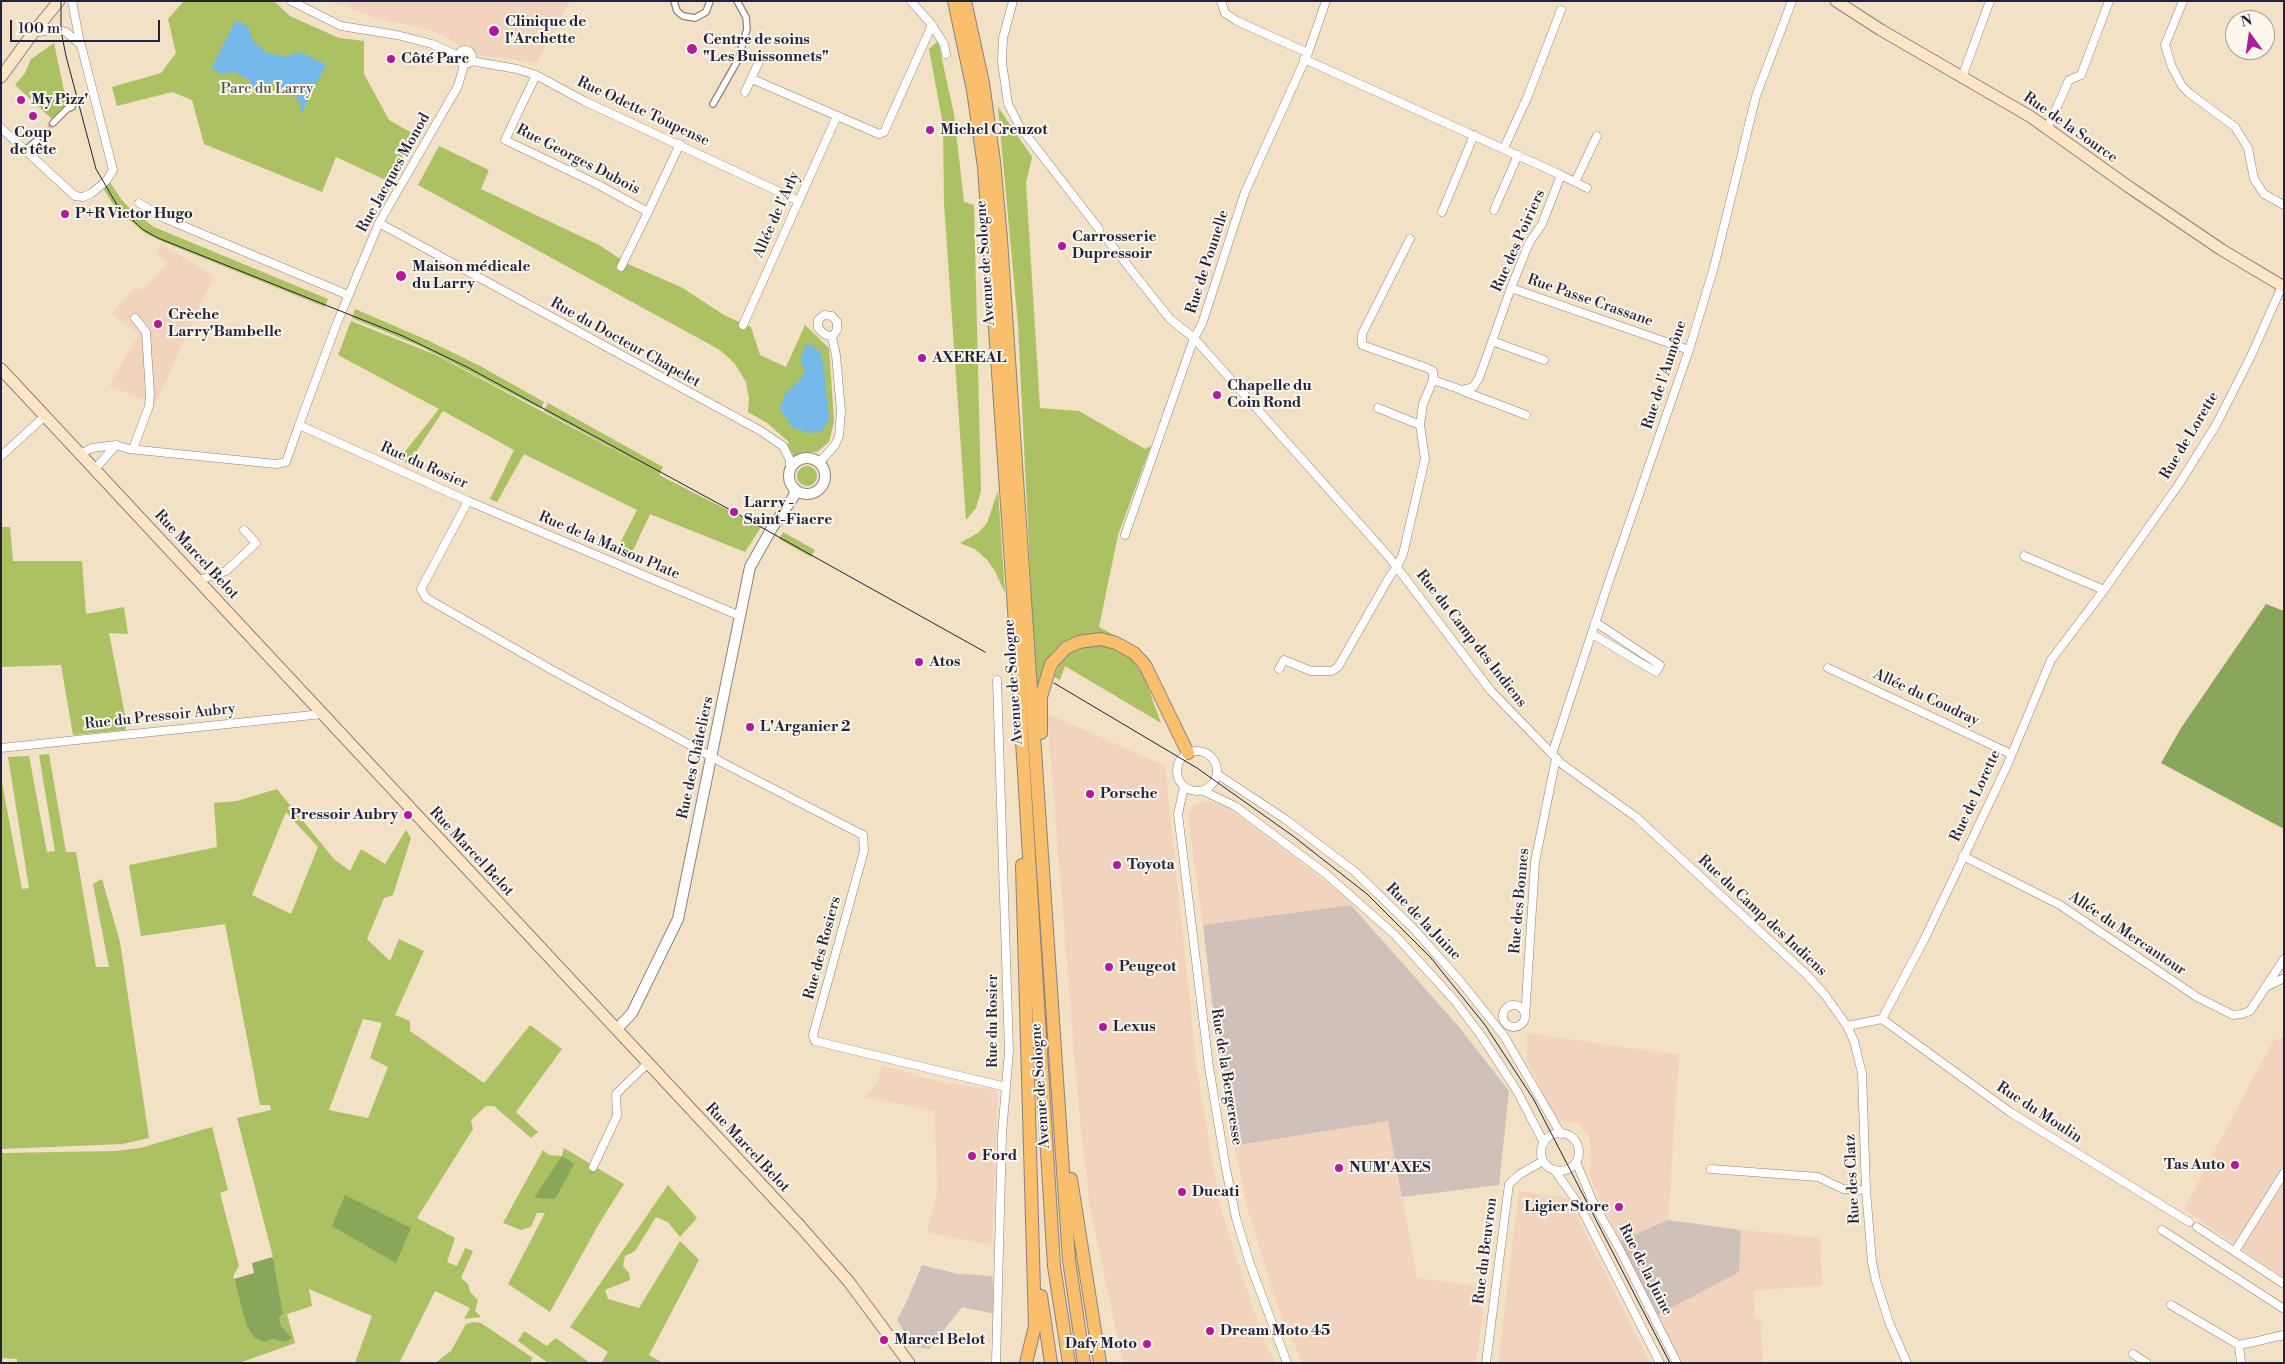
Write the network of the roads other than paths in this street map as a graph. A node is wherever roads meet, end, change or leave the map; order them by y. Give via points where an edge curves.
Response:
1 (59, 1) edge
2 (72, 1) edge
3 (291, 1) edge
4 (674, 1) edge
5 (710, 1) edge
6 (736, 1) edge
7 (911, 1) edge
8 (954, 1) edge
9 (965, 1) edge
10 (1013, 1) edge
11 (1221, 1) edge
12 (1326, 1) edge
13 (1792, 1) edge
14 (1836, 1) edge
15 (1990, 1) edge
16 (2108, 1) edge
17 (2183, 1) edge
18 (1561, 10) dead end
19 (932, 25) junction
20 (33, 32) junction
21 (80, 45) junction
22 (946, 54) dead end
23 (458, 56) junction
24 (1306, 56) junction
25 (468, 63) junction
26 (758, 64) dead end
27 (536, 74) junction
28 (1, 77) edge
29 (1962, 77) junction
30 (752, 79) junction
31 (745, 92) dead end
32 (713, 104) dead end
33 (72, 107) dead end
34 (837, 116) junction
35 (53, 124) tunnel mouth
36 (1, 128) edge
37 (2047, 129) junction
38 (1474, 135) junction
39 (1598, 136) dead end
40 (37, 140) tunnel mouth
41 (680, 144) junction
42 (29, 147) dead end
43 (1504, 148) junction
44 (1518, 155) junction
45 (1561, 175) junction
46 (1575, 182) junction
47 (1587, 188) dead end
48 (799, 201) junction
49 (139, 203) dead end
50 (2284, 205) edge
51 (1494, 210) dead end
52 (648, 212) junction
53 (1442, 212) dead end
54 (379, 223) junction
55 (1099, 229) dead end
56 (1105, 237) dead end
57 (1410, 239) dead end
58 (621, 267) dead end
59 (2283, 286) edge
60 (1511, 288) junction
61 (348, 295) junction
62 (135, 318) dead end
63 (743, 325) dead end
64 (832, 337) dead end
65 (1194, 338) junction
66 (1492, 341) junction
67 (1689, 350) junction
68 (1544, 360) dead end
69 (1, 369) edge
70 (1433, 380) junction
71 (1462, 390) junction
72 (1378, 408) dead end
73 (1526, 415) dead end
74 (46, 416) junction
75 (299, 425) junction
76 (1420, 425) junction
77 (116, 445) junction
78 (133, 449) junction
79 (82, 454) junction
80 (1, 456) edge
81 (819, 463) junction
82 (94, 469) junction
83 (790, 470) junction
84 (795, 489) junction
85 (468, 501) junction
86 (244, 530) dead end
87 (1126, 535) dead end
88 (2024, 556) dead end
89 (1397, 567) junction
90 (199, 580) junction
91 (2104, 590) junction
92 (1013, 592) junction
93 (740, 616) junction
94 (1595, 622) junction
95 (1592, 634) junction
96 (1828, 668) dead end
97 (1279, 669) dead end
98 (996, 680) dead end
99 (322, 714) junction
100 (1, 748) edge
101 (1188, 753) junction
102 (2011, 754) junction
103 (1554, 756) junction
104 (712, 757) junction
105 (1217, 774) junction
106 (1184, 787) junction
107 (1203, 791) junction
108 (1964, 856) junction
109 (1045, 910) junction
110 (2284, 960) edge
111 (2284, 978) edge
112 (2267, 987) junction
113 (1525, 1018) dead end
114 (1882, 1019) junction
115 (1847, 1026) junction
116 (617, 1029) junction
117 (648, 1063) junction
118 (1006, 1087) junction
119 (1059, 1100) junction
120 (1561, 1134) junction
121 (1544, 1143) junction
122 (1543, 1161) junction
123 (1576, 1162) junction
124 (593, 1167) dead end
125 (1711, 1169) dead end
126 (1555, 1170) junction
127 (2284, 1173) edge
128 (1031, 1176) junction
129 (1866, 1190) junction
130 (2189, 1222) dead end
131 (2197, 1227) dead end
132 (2162, 1230) dead end
133 (2234, 1251) junction
134 (2284, 1284) edge
135 (2172, 1305) dead end
136 (2284, 1309) edge
137 (2284, 1335) edge
138 (2239, 1345) junction
139 (2133, 1354) dead end
140 (910, 1363) edge
141 (996, 1363) edge
142 (1026, 1363) edge
143 (1051, 1363) edge
144 (1068, 1363) edge
145 (1084, 1363) edge
146 (1100, 1363) edge
147 (1287, 1363) edge
148 (1486, 1363) edge
149 (1660, 1363) edge
150 (1677, 1363) edge
151 (1907, 1363) edge
152 (2147, 1363) edge
153 (2241, 1363) edge

1 - 20 main road
2 - 21 street
3 - 23 street via 341,26 397,35 446,49
4 - 5 street via 683,16 695,18 706,12
6 - 32 street via 746,17 747,29 738,60
7 - 19 street
8 - 92 main road, Avenue de Sologne via 973,90 984,167
9 - 109 main road, Avenue de Sologne via 983,83 1001,240
10 - 55 street via 1003,38 1002,62 1008,104 1020,127
11 - 24 street, Rue des Poiriers via 1225,13 1237,21
12 - 24 street, Rue de Pounelle
13 - 67 street, Rue de l'Aumône via 1756,96 1714,267
14 - 29 main road, Rue de la Source
15 - 29 street
16 - 37 street via 2081,75 2069,80
17 - 50 street via 2165,45 2172,67 2189,93 2235,127 2248,148 2254,179 2264,194
18 - 43 street via 1528,98
19 - 22 street via 944,44
19 - 34 street via 884,132 874,134
20 - 21 street via 66,32
20 - 28 main road
21 - 36 street via 113,170 107,180 86,196 75,196
23 - 25 street via 459,62
23 - 25 street via 459,52 468,50 473,57
24 - 38 street, Rue des Poiriers via 1408,108
24 - 65 street, Rue de Pounelle via 1244,192 1202,324
25 - 27 street, Rue Odette Toupense
25 - 54 street, Rue Jacques Monod
26 - 30 street
27 - 41 street, Rue Odette Toupense via 584,102
27 - 52 street, Rue Georges Dubois via 505,140
29 - 37 main road, Rue de la Source
30 - 31 street
30 - 34 street
33 - 35 street
34 - 48 street, Allée de l'Arly
37 - 59 main road, Rue de la Source via 2222,250
38 - 43 street, Rue des Poiriers
38 - 53 street
39 - 46 street
40 - 42 street
41 - 48 street, Rue Odette Toupense
41 - 52 street, Rue Georges Dubois
43 - 44 street, Rue des Poiriers
44 - 45 street, Rue des Poiriers
44 - 51 street
45 - 46 street
45 - 60 street, Rue des Poiriers
46 - 47 street
48 - 63 street, Allée de l'Arly
49 - 61 street via 172,222
52 - 58 street, Rue Georges Dubois
54 - 61 street, Rue Jacques Monod
54 - 83 street, Rue du Docteur Chapelet via 761,431 783,446 790,460
56 - 65 street, Rue du Camp des Indiens via 1170,319
57 - 70 street via 1362,334 1362,345 1427,368 1433,371
59 - 91 street, Rue de Lorette via 2216,425 2179,484
60 - 66 street, Rue des Poiriers
60 - 67 street, Rue Passe Crassane
61 - 75 street, Rue Jacques Monod
62 - 78 street via 146,332 150,394 149,406
64 - 81 street via 841,411 839,436 830,453
65 - 87 street, Rue de Pounelle
65 - 89 street, Rue du Camp des Indiens
66 - 68 street
66 - 71 street, Rue des Poiriers via 1473,387
67 - 94 street, Rue de l'Aumône
69 - 74 main road, Rue Marcel Belot
70 - 71 street
70 - 76 street via 1423,404
71 - 73 street
72 - 76 street
74 - 79 main road, Rue Marcel Belot
74 - 80 street
75 - 78 street via 286,462 276,464
75 - 85 street, Rue du Rosier
76 - 89 street via 1425,459 1403,554
77 - 78 street
77 - 79 street via 92,448
77 - 82 street
79 - 82 main road, Rue Marcel Belot
81 - 83 street via 802,458
81 - 84 street via 824,476 819,489 806,494
82 - 90 main road, Rue Marcel Belot
83 - 84 street via 789,480
84 - 93 street, Rue des Châteliers via 794,496 750,567
85 - 93 street, Rue de la Maison Plate
85 - 104 street, Rue du Rosier via 421,589 426,598
86 - 90 street via 256,543 226,571
88 - 91 street
89 - 97 street via 1338,667 1332,671 1310,671 1284,660
89 - 103 street, Rue du Camp des Indiens via 1492,692
90 - 99 main road, Rue Marcel Belot
91 - 102 street, Rue de Lorette via 2051,660
92 - 128 main road
92 - 144 main road, Avenue de Sologne via 1054,1266
93 - 104 street, Rue des Châteliers
94 - 95 street, Rue de l'Aumône
94 - 95 street via 1660,665 1656,672
95 - 103 street, Rue de l'Aumône
96 - 102 street, Allée du Coudray
98 - 118 street, Rue du Rosier via 1009,1051
99 - 100 street, Rue du Pressoir Aubry
99 - 116 main road, Rue Marcel Belot
101 - 105 street via 1199,751 1210,756
101 - 106 street via 1181,758 1177,770
101 - 109 main road via 1145,665 1134,653 1100,639 1066,648 1051,664 1041,697
102 - 108 street, Rue de Lorette
103 - 113 street, Rue des Bonnes via 1535,862
103 - 115 street, Rue du Camp des Indiens via 1636,817 1807,975
104 - 116 street, Rue des Châteliers via 678,919 632,1013
104 - 118 street, Rue des Rosiers via 862,835 864,850 813,1035 815,1041
105 - 107 street via 1212,785
105 - 120 street, Rue de la Juine via 1285,819 1354,871 1413,928 1504,1036
106 - 107 street
106 - 147 street, Rue de la Bergeresse via 1178,814 1209,1067 1224,1160 1250,1264
107 - 121 street, Rue de la Juine via 1235,806 1358,901 1395,935 1482,1037 1517,1091
108 - 112 street, Allée du Mercantour via 2060,906 2197,997 2233,1015 2250,1011
108 - 114 street, Rue de Lorette
109 - 119 main road, Avenue de Sologne
110 - 112 street, Allée du Mercantour
111 - 112 street, Allée du Mercantour
114 - 115 street
114 - 130 street, Rue du Moulin via 2010,1112
115 - 129 street, Rue des Clatz via 1862,1073
116 - 117 main road, Rue Marcel Belot
117 - 124 street via 616,1094 617,1116
117 - 140 main road, Rue Marcel Belot via 811,1238
118 - 141 street, Rue du Rosier
119 - 145 main road, Avenue de Sologne via 1069,1260
119 - 146 main road
120 - 121 street via 1549,1137
120 - 123 street, Rue de la Juine via 1568,1135 1577,1144
121 - 122 street via 1541,1149
122 - 126 street, Rue de la Juine
122 - 148 street, Rue du Beuvron via 1509,1184
123 - 126 street via 1566,1170
123 - 150 street, Rue de la Juine via 1593,1202
125 - 129 street via 1818,1177 1843,1189
126 - 149 street, Rue de la Juine via 1580,1206
127 - 133 street
128 - 142 main road via 1035,1326
128 - 143 main road
129 - 151 street, Rue des Clatz via 1876,1281
131 - 133 street
132 - 136 street
133 - 134 street
135 - 138 street
137 - 138 street
138 - 153 street
139 - 152 street

